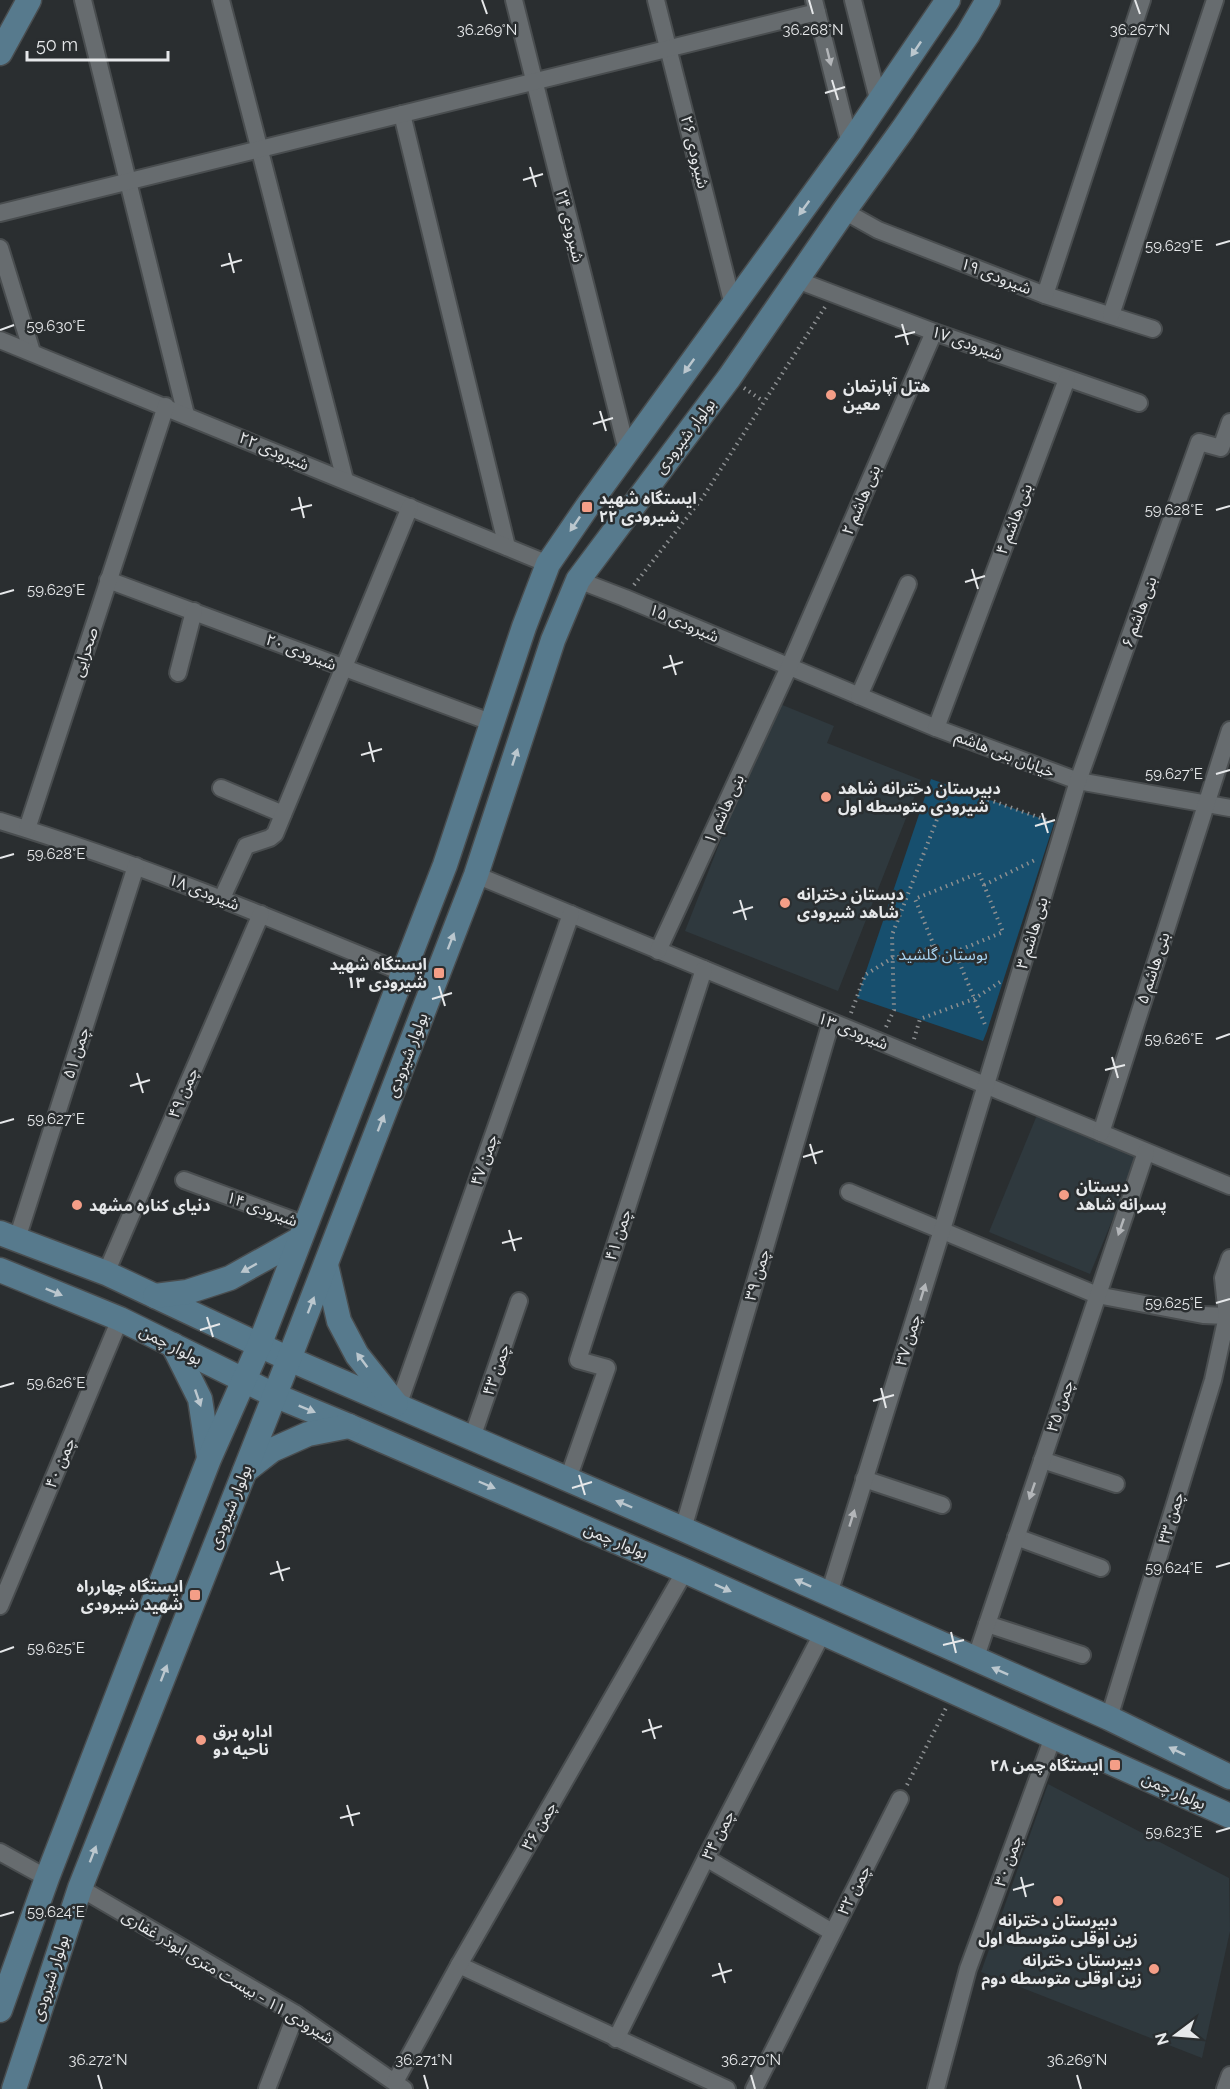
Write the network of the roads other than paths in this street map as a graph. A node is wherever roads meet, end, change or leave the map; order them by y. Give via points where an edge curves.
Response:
1 (29, 0) edge
2 (83, 0) edge
3 (221, 0) edge
4 (514, 0) edge
5 (656, 0) edge
6 (854, 0) edge
7 (948, 0) edge
8 (988, 0) edge
9 (1142, 0) edge
10 (1215, 0) edge
11 (816, 6) edge
12 (668, 49) junction
13 (0, 53) edge
14 (534, 81) junction
15 (879, 103) junction
16 (402, 114) junction
17 (850, 144) junction
18 (259, 149) junction
19 (128, 182) junction
20 (844, 211) junction
21 (0, 213) edge
22 (0, 248) edge
23 (796, 280) junction
24 (1045, 295) junction
25 (733, 305) junction
26 (1111, 315) junction
27 (1153, 329) dead end
28 (934, 332) junction
29 (0, 340) edge
30 (32, 352) junction
31 (1067, 379) junction
32 (1139, 403) dead end
33 (166, 406) junction
34 (186, 414) junction
35 (1230, 422) edge
36 (627, 451) junction
37 (345, 480) junction
38 (410, 507) junction
39 (507, 547) junction
40 (548, 564) junction
41 (108, 580) junction
42 (578, 580) junction
43 (908, 584) dead end
44 (194, 611) junction
45 (789, 667) junction
46 (344, 668) junction
47 (178, 673) dead end
48 (859, 696) junction
49 (493, 723) junction
50 (936, 728) junction
51 (1230, 730) edge
52 (1078, 781) junction
53 (221, 788) dead end
54 (1206, 803) junction
55 (1230, 808) edge
56 (283, 814) junction
57 (0, 821) edge
58 (27, 830) junction
59 (136, 866) junction
60 (476, 875) junction
61 (222, 898) junction
62 (261, 914) junction
63 (571, 914) junction
64 (658, 951) junction
65 (704, 969) junction
66 (404, 973) junction
67 (838, 1025) junction
68 (986, 1086) junction
69 (1101, 1133) junction
70 (1146, 1152) junction
71 (184, 1180) dead end
72 (1230, 1186) edge
73 (849, 1192) dead end
74 (942, 1230) junction
75 (303, 1232) junction
76 (8, 1236) edge
77 (1230, 1258) edge
78 (326, 1265) junction
79 (0, 1270) edge
80 (106, 1273) junction
81 (1097, 1295) junction
82 (155, 1296) junction
83 (519, 1301) dead end
84 (1227, 1316) junction
85 (120, 1319) junction
86 (173, 1345) junction
87 (259, 1346) junction
88 (290, 1359) junction
89 (243, 1381) junction
90 (274, 1395) junction
91 (398, 1406) junction
92 (349, 1426) junction
93 (472, 1438) junction
94 (209, 1459) junction
95 (1042, 1460) junction
96 (243, 1473) junction
97 (568, 1479) junction
98 (864, 1479) junction
99 (1116, 1484) dead end
100 (942, 1505) dead end
101 (683, 1529) junction
102 (1016, 1537) junction
103 (1101, 1568) dead end
104 (685, 1571) junction
105 (829, 1594) junction
106 (0, 1606) edge
107 (987, 1624) junction
108 (823, 1632) junction
109 (1082, 1655) dead end
110 (975, 1660) junction
111 (1109, 1718) junction
112 (1053, 1737) junction
113 (1230, 1777) edge
114 (900, 1798) road end
115 (1230, 1816) edge
116 (0, 1852) edge
117 (706, 1858) junction
118 (47, 1878) junction
119 (80, 1888) junction
120 (832, 1932) junction
121 (459, 1965) junction
122 (1, 2000) edge
123 (296, 2014) junction
124 (616, 2039) junction
125 (1230, 2075) edge
126 (400, 2086) edge
127 (14, 2089) edge
128 (267, 2089) edge
129 (727, 2089) edge
130 (754, 2089) edge
131 (936, 2089) edge
132 (1226, 2089) edge

1 - 13 main road
2 - 19 street
3 - 18 street
4 - 14 street, شیرودی ۲۴
5 - 12 street, شیرودی ۲۶
6 - 15 street
7 -> 15 main road, بولوار شیرودی
8 - 20 main road, بولوار شیرودی
9 - 24 street
10 - 26 street
11 - 12 street
11 -> 17 street
12 - 14 street
12 - 25 street, شیرودی ۲۶
14 - 16 street
14 - 36 street, شیرودی ۲۴
15 - 17 main road, بولوار شیرودی
16 - 18 street
16 - 39 street
17 -> 25 main road, بولوار شیرودی
18 - 19 street
18 - 37 street
19 - 21 street
19 - 34 street
20 - 23 main road, بولوار شیرودی
20 - 24 street, شیرودی ۱۹ via 878,230
22 - 30 street
23 - 28 street, شیرودی ۱۷
23 - 42 main road, بولوار شیرودی via 729,378
24 - 26 street, شیرودی ۱۹
25 -> 36 main road, بولوار شیرودی
26 - 27 street, شیرودی ۱۹
28 - 31 street, شیرودی ۱۷
28 - 45 street, بنی هاشم ۲
29 - 30 street, شیرودی ۲۲
30 - 33 street, شیرودی ۲۲
31 - 32 street, شیرودی ۱۷
31 - 50 street, بنی هاشم ۴
33 - 34 street, شیرودی ۲۲
33 - 41 street, صحرایی
34 - 37 street, شیرودی ۲۲
35 - 52 street, بنی هاشم ۶ via 1221,448 1199,442
36 -> 40 main road, بولوار شیرودی
37 - 38 street, شیرودی ۲۲
38 - 39 street, شیرودی ۲۲
38 - 46 street
39 - 40 street, شیرودی ۲۲
40 - 49 main road, بولوار شیرودی
41 - 44 street, شیرودی ۲۰
41 - 58 street, صحرایی
42 - 45 street, شیرودی ۱۵
60 -> 42 main road, بولوار شیرودی via 553,640
43 - 48 street
44 - 46 street, شیرودی ۲۰
44 - 47 street
45 - 48 street, خیابان بنی هاشم
45 - 64 street, بنی هاشم ۱
46 - 49 street, شیرودی ۲۰
46 - 56 street
48 - 50 street, خیابان بنی هاشم
49 - 66 main road, بولوار شیرودی
50 - 52 street, خیابان بنی هاشم
51 - 54 street, بنی هاشم ۵
52 - 54 street, خیابان بنی هاشم
52 - 68 street, بنی هاشم ۳
53 - 56 street
54 - 55 street, خیابان بنی هاشم
54 - 69 street, بنی هاشم ۵
56 - 61 street via 273,836 245,848
57 - 58 street, شیرودی ۱۸
58 - 59 street, شیرودی ۱۸
59 - 61 street, شیرودی ۱۸
59 - 76 street, چمن ۵۱
60 - 63 street, شیرودی ۱۳
78 -> 60 main road, بولوار شیرودی
61 - 62 street, شیرودی ۱۸
62 - 66 street, شیرودی ۱۸
62 - 80 street, چمن ۴۹
63 - 64 street, شیرودی ۱۳
63 - 91 street, چمن ۴۷
64 - 65 street, شیرودی ۱۳
65 - 67 street, شیرودی ۱۳
65 - 97 street, چمن ۴۱ via 578,1360 607,1368
66 - 75 main road, بولوار شیرودی
67 - 68 street, شیرودی ۱۳
67 - 101 street, چمن ۳۹
68 - 69 street, شیرودی ۱۳
68 - 74 street, چمن ۳۷
69 - 70 street, شیرودی ۱۳
70 - 72 street, شیرودی ۱۳
70 -> 81 street, چمن ۳۵
71 - 75 street, شیرودی ۱۴
73 - 74 street
74 - 81 street
98 -> 74 street, چمن ۳۷
75 -> 82 main road via 230,1278 187,1292
75 - 87 main road, بولوار شیرودی
76 - 80 main road
77 - 84 street, چمن ۳۳ via 1223,1278
88 -> 78 main road, بولوار شیرودی
91 -> 78 main road via 357,1355 339,1321
79 -> 85 main road, بولوار چمن
80 - 82 main road
81 - 84 street
81 - 95 street, چمن ۳۵
82 - 87 main road
83 - 93 street, چمن ۴۳
84 - 111 street, چمن ۳۳ via 1213,1380
85 - 86 main road, بولوار چمن
85 - 106 street, چمن ۴۰
86 - 89 main road, بولوار چمن
86 -> 94 main road via 200,1398
87 - 88 main road
87 - 89 main road, بولوار شیرودی
88 - 90 main road, بولوار شیرودی
88 - 91 main road
89 - 90 main road, بولوار چمن
89 - 94 main road, بولوار شیرودی
90 -> 92 main road, بولوار چمن
90 - 96 main road, بولوار شیرودی
91 - 93 main road
92 - 96 main road via 308,1434 272,1450
92 -> 104 main road, بولوار چمن
93 - 97 main road
94 - 118 main road, بولوار شیرودی
95 - 99 street
95 -> 102 street, چمن ۳۵
119 -> 96 main road, بولوار شیرودی
101 -> 97 main road
98 - 100 street
105 -> 98 street, چمن ۳۷
105 -> 101 main road
102 - 103 street
102 - 107 street, چمن ۳۵
104 -> 108 main road, بولوار چمن
104 - 121 street, چمن ۳۶
105 - 110 main road
107 - 109 street
107 - 110 street, چمن ۳۵
108 - 112 main road, بولوار چمن
108 - 117 street, چمن ۳۴
111 -> 110 main road
113 -> 111 main road
112 - 115 main road, بولوار چمن
112 - 131 street, چمن ۳۰ via 968,1969
114 - 120 street, چمن ۳۲
116 - 118 street
117 - 120 street
117 - 124 street, چمن ۳۴
118 - 122 main road, بولوار شیرودی
119 - 123 street, شیرودی ۱۱ - بیست متری ابوذر غفاری
119 - 127 main road, بولوار شیرودی
120 - 130 street, چمن ۳۲
121 - 124 street
121 - 126 street, چمن ۳۶
123 - 126 street, شیرودی ۱۱ - بیست متری ابوذر غفاری
123 - 128 street
124 - 129 street
125 - 132 street

